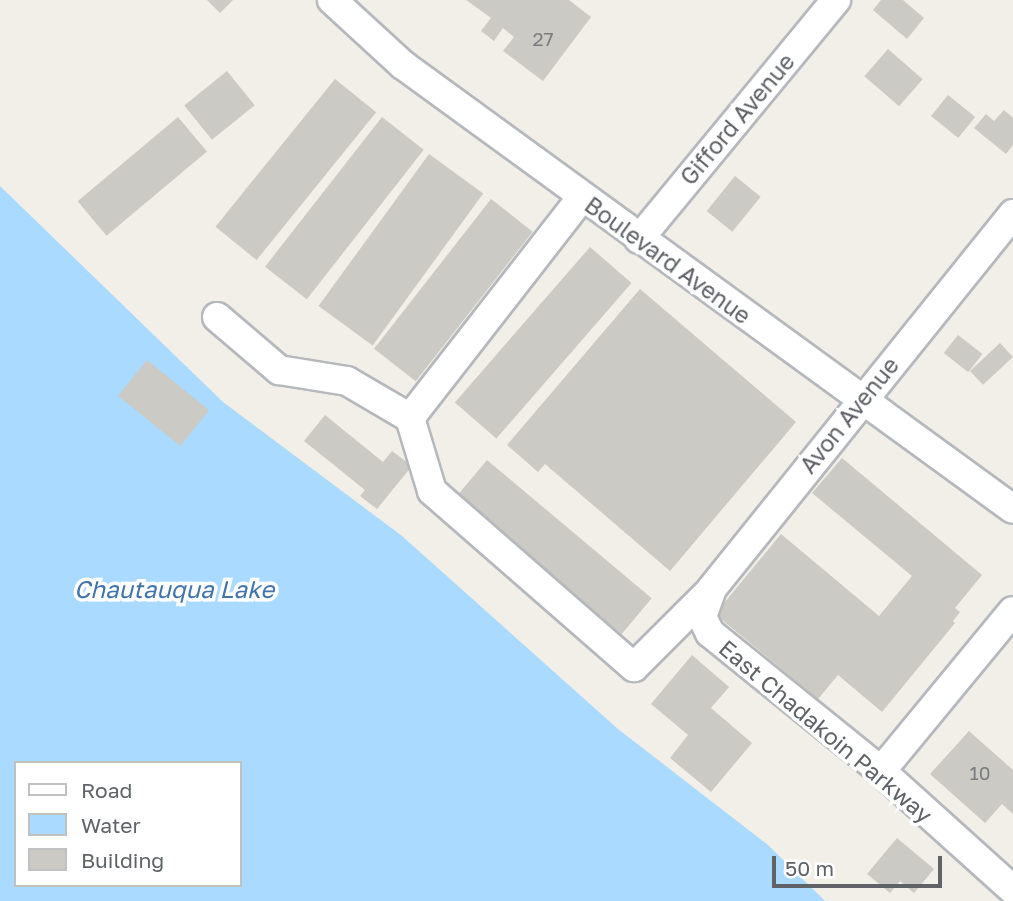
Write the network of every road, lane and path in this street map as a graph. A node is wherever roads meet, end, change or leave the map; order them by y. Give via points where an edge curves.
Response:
1 (332, 0) edge
2 (836, 0) edge
3 (582, 197) junction
4 (1013, 214) edge
5 (639, 239) junction
6 (217, 317) dead end
7 (861, 399) junction
8 (410, 418) junction
9 (1013, 509) edge
10 (712, 589) junction
11 (1013, 611) edge
12 (706, 624) joint
13 (881, 771) junction
14 (1013, 890) edge

1 - 3 street, Boulevard Avenue via 403,65
2 - 5 street, Gifford Avenue
3 - 5 street, Boulevard Avenue
3 - 8 street
4 - 7 street, Avon Avenue
5 - 7 street, Boulevard Avenue
6 - 8 street via 279,370 347,381
7 - 9 street, Boulevard Avenue
7 - 10 street, Avon Avenue
8 - 10 street via 432,491 634,667
10 - 12 street, Avon Avenue via 704,605
11 - 13 street
12 - 13 street, East Chadakoin Parkway via 710,634
13 - 14 street, East Chadakoin Parkway

